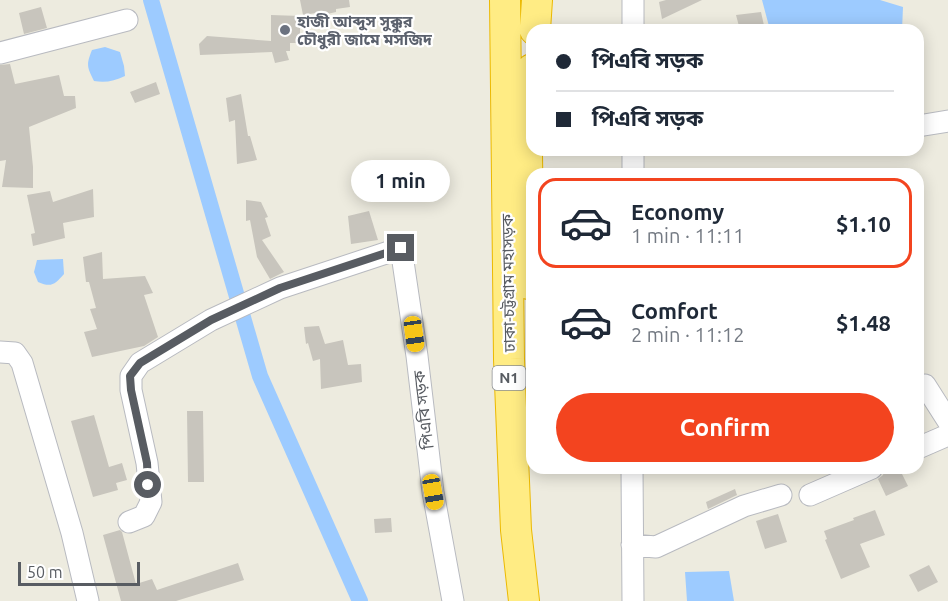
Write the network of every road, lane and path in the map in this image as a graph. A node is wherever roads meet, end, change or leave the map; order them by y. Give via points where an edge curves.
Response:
1 (505, 0) edge
2 (537, 0) edge
3 (633, 0) edge
4 (127, 20) dead end
5 (535, 24) edge
6 (633, 24) edge
7 (0, 53) edge
8 (948, 121) edge
9 (924, 125) edge
10 (0, 352) edge
11 (925, 385) dead end
12 (948, 421) edge
13 (948, 435) edge
14 (924, 445) edge
15 (534, 474) edge
16 (632, 474) edge
17 (858, 474) edge
18 (781, 495) dead end
19 (810, 495) dead end
20 (129, 522) dead end
21 (632, 545) junction
22 (88, 601) edge
23 (453, 601) edge
24 (524, 601) edge
25 (545, 601) edge
26 (633, 601) edge

1 - 24 highway, ঢাকা-চট্টগ্রাম মহাসড়ক / N1 via 508,359 516,530
2 - 5 highway
3 - 6 street
4 - 7 street
8 - 9 street
10 - 22 street via 15,353 22,363
11 - 12 street
13 - 14 street
15 - 25 highway
16 - 21 street
17 - 19 street
18 - 21 street via 744,506 656,547
20 - 23 street, পিএবি সড়ক via 144,516 150,502 147,463 131,390 130,376 140,363 211,320 280,288 401,248 433,492
21 - 26 street

